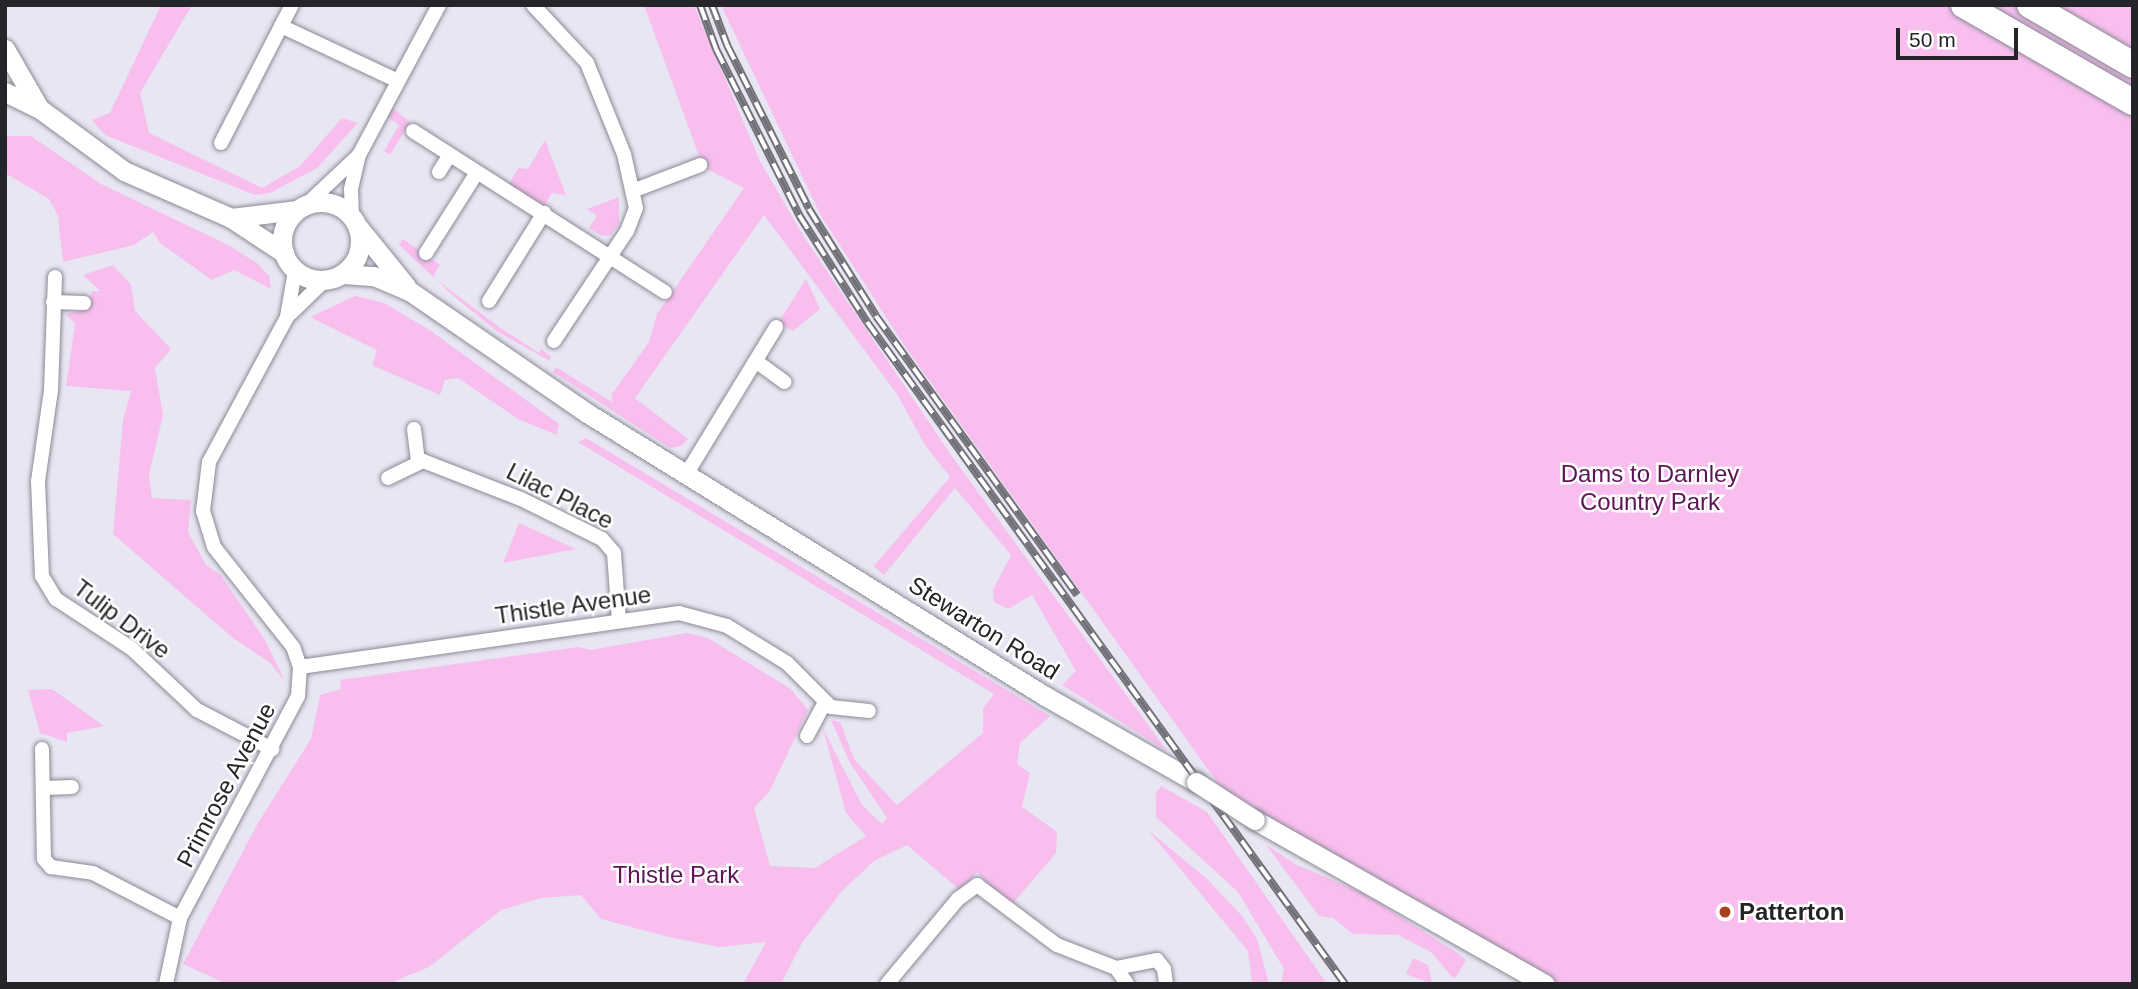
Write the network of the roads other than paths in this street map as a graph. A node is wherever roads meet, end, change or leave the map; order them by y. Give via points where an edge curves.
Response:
1 (292, 5) edge
2 (439, 5) edge
3 (533, 5) edge
4 (1964, 5) edge
5 (2030, 5) edge
6 (281, 26) junction
7 (5, 49) edge
8 (2133, 65) edge
9 (398, 81) junction
10 (5, 92) edge
11 (2133, 102) edge
12 (40, 109) junction
13 (413, 131) dead end
14 (221, 143) dead end
15 (359, 155) junction
16 (449, 156) junction
17 (700, 166) dead end
18 (439, 172) dead end
19 (476, 174) junction
20 (635, 190) junction
21 (301, 207) junction
22 (544, 213) junction
23 (231, 218) junction
24 (356, 222) junction
25 (284, 253) junction
26 (426, 253) dead end
27 (610, 256) junction
28 (295, 271) junction
29 (55, 276) dead end
30 (334, 277) junction
31 (411, 292) junction
32 (665, 292) dead end
33 (489, 301) dead end
34 (53, 302) junction
35 (84, 303) dead end
36 (287, 317) junction
37 (776, 327) dead end
38 (554, 341) dead end
39 (757, 362) junction
40 (785, 382) dead end
41 (414, 429) dead end
42 (418, 462) junction
43 (687, 473) junction
44 (388, 478) dead end
45 (619, 621) junction
46 (300, 667) junction
47 (825, 702) junction
48 (869, 711) dead end
49 (807, 736) dead end
50 (42, 749) dead end
51 (272, 749) junction
52 (72, 787) dead end
53 (44, 788) junction
54 (180, 918) junction
55 (1116, 968) junction
56 (166, 984) edge
57 (887, 984) edge
58 (1127, 984) edge
59 (1166, 984) edge
60 (1545, 984) edge

1 - 6 street
2 - 9 street
3 - 20 street via 587,63
4 - 11 highway
5 - 8 highway
6 - 9 street
6 - 14 street
7 - 12 main road
9 - 15 street
10 - 12 main road
12 - 23 main road via 124,172
13 - 16 street
15 - 21 street
15 - 24 street via 351,189
16 - 18 street
16 - 19 street
17 - 20 street
19 - 22 street
19 - 26 street
20 - 27 street via 633,221
21 - 23 main road, Stewarton Road
21 - 24 main road, Stewarton Road via 331,203
21 - 25 main road via 283,231
22 - 27 street
22 - 33 street
23 - 25 main road
24 - 30 main road via 359,253
24 - 31 main road, Stewarton Road
25 - 28 main road
27 - 32 street
27 - 38 street
28 - 30 main road, Stewarton Road
28 - 36 street
29 - 34 street, Tulip Drive
30 - 31 main road, Stewarton Road via 374,276
30 - 36 street
31 - 43 main road, Stewarton Road via 587,413
34 - 35 street
34 - 51 street, Tulip Drive via 51,390 38,481 42,576 65,607 131,648 197,710
36 - 46 street via 209,462 203,511 214,547 293,647
37 - 39 street
39 - 40 street
39 - 43 street
41 - 42 street
42 - 44 street
42 - 45 street, Lilac Place via 521,499 602,539 614,553
43 - 60 main road, Stewarton Road, bridge via 1045,696
45 - 46 street, Thistle Avenue
45 - 47 street, Thistle Avenue via 680,613 727,626 787,663
46 - 51 street, Primrose Avenue via 298,696
47 - 48 street
47 - 49 street
50 - 53 street
51 - 54 street, Primrose Avenue
52 - 53 street
53 - 54 street via 41,842 44,859 51,867 93,873
54 - 56 street, Primrose Avenue
55 - 57 street via 1057,945 977,884 958,899
55 - 58 street
55 - 59 street via 1157,960 1164,968

